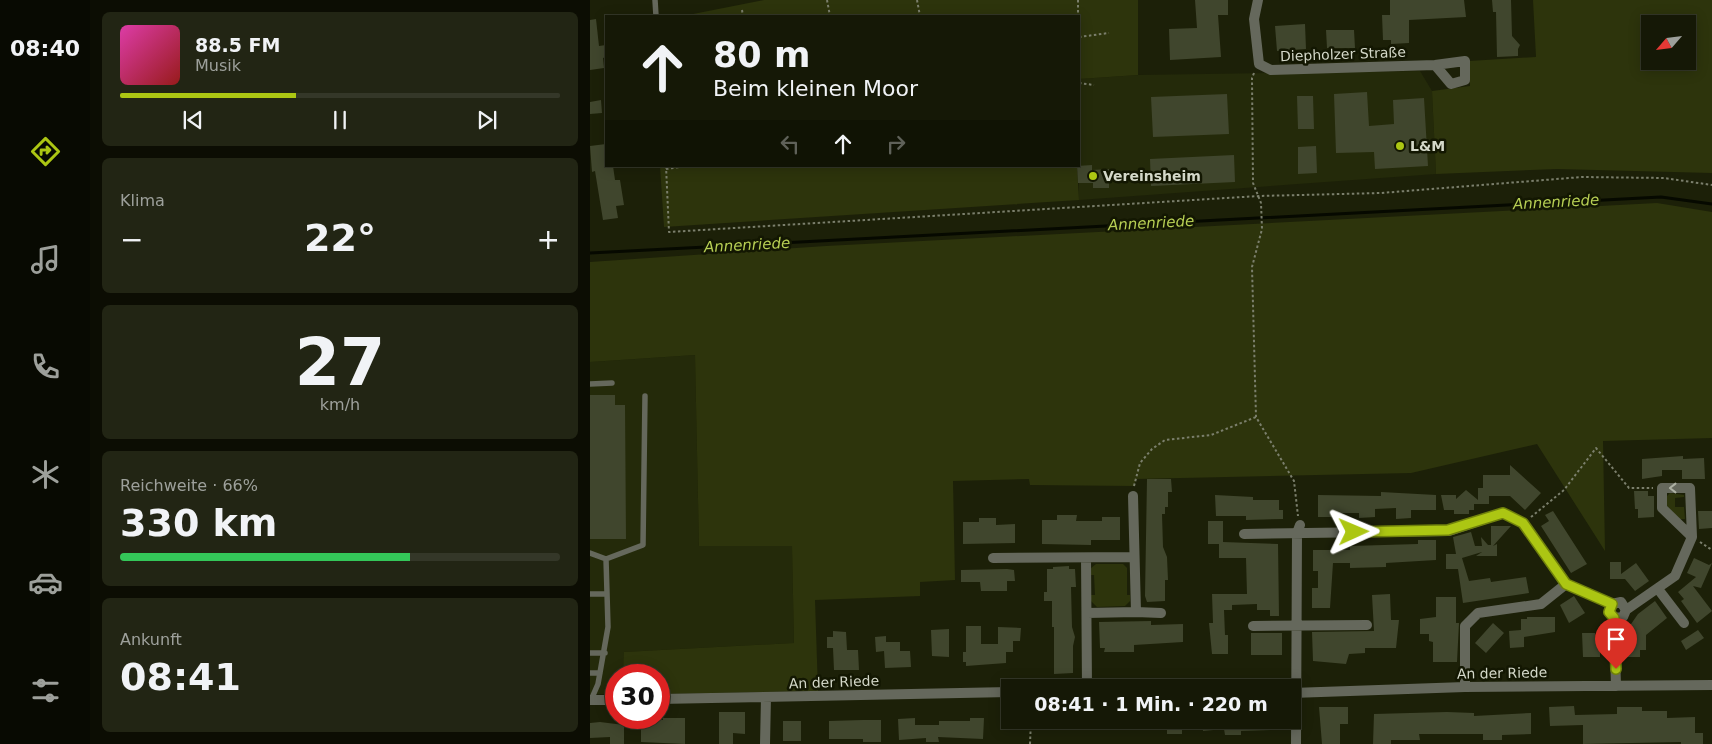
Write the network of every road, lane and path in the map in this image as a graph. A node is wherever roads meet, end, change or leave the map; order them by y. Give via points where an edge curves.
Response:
1 (655, 0) edge
2 (827, 0) edge
3 (917, 0) edge
4 (1078, 0) edge
5 (1258, 0) edge
6 (742, 10) dead end
7 (656, 15) edge
8 (743, 15) edge
9 (830, 15) edge
10 (920, 15) edge
11 (1078, 15) edge
12 (1109, 33) dead end
13 (1080, 37) edge
14 (1259, 64) junction
15 (1435, 65) dead end
16 (1080, 83) edge
17 (1094, 85) dead end
18 (666, 168) edge
19 (1712, 185) edge
20 (1260, 196) junction
21 (612, 383) dead end
22 (590, 384) edge
23 (645, 396) dead end
24 (1256, 417) junction
25 (1662, 488) junction
26 (1133, 496) joint
27 (1297, 503) dead end
28 (1523, 523) junction
29 (1298, 529) junction
30 (1244, 534) dead end
31 (1692, 537) junction
32 (1712, 550) edge
33 (590, 553) edge
34 (1133, 557) junction
35 (993, 558) dead end
36 (1086, 558) junction
37 (606, 559) junction
38 (1566, 584) junction
39 (1658, 589) junction
40 (590, 594) edge
41 (606, 594) junction
42 (1612, 604) junction
43 (1626, 610) junction
44 (1087, 612) junction
45 (1136, 612) junction
46 (1161, 613) dead end
47 (1614, 618) junction
48 (1684, 623) dead end
49 (1367, 625) dead end
50 (1253, 626) dead end
51 (1297, 626) junction
52 (590, 653) edge
53 (605, 653) junction
54 (590, 673) edge
55 (600, 673) junction
56 (1087, 679) edge
57 (1295, 679) edge
58 (1712, 685) edge
59 (1616, 686) junction
60 (1465, 687) junction
61 (1001, 692) edge
62 (1301, 693) edge
63 (766, 697) junction
64 (670, 699) edge
65 (590, 700) edge
66 (605, 700) edge
67 (1031, 729) edge
68 (1296, 729) edge
69 (765, 744) edge
70 (1030, 744) edge
71 (1296, 744) edge

1 - 7 lane
2 - 9 path
3 - 10 path
4 - 11 path
5 - 14 street via 1254,18
6 - 8 path
12 - 13 path
14 - 15 street, Diepholzer Straße via 1271,70
14 - 20 path via 1252,78 1252,183
16 - 17 path
18 - 20 path via 669,232
19 - 20 path via 1664,178 1582,177 1381,193
20 - 24 path via 1262,229 1252,267
21 - 22 lane
23 - 37 lane via 643,544
24 - 26 path via 1211,435 1165,440 1140,463
24 - 27 path via 1294,481
25 - 28 path via 1629,488 1596,448 1564,490
25 - 31 street via 1662,508
31 -> 25 street via 1690,488
26 - 34 street
28 - 29 street via 1503,513 1448,530
28 - 38 street
29 - 30 street
29 - 51 street
31 - 32 path
31 - 39 street via 1675,576
33 - 37 lane
34 - 36 street
34 - 45 street
35 - 36 street
36 - 44 street
37 - 41 lane
38 - 42 street
38 - 60 street via 1541,604 1478,614 1466,626
39 - 43 street
39 - 48 street
40 - 41 lane
41 - 53 lane via 608,627
42 - 43 street via 1621,602
42 - 47 street via 1609,612
43 - 47 street via 1622,617
44 - 45 street
44 - 56 street
45 - 46 street
47 - 59 street
49 - 51 street
50 - 51 street
51 - 57 street
52 - 53 lane
53 - 55 lane
54 - 55 lane
55 - 65 lane
58 - 59 street, An der Riede
59 - 60 street, An der Riede
60 - 62 street, An der Riede
61 - 63 street, An der Riede
63 - 64 street, An der Riede
63 - 69 street
65 - 66 street
67 - 70 path
68 - 71 street

